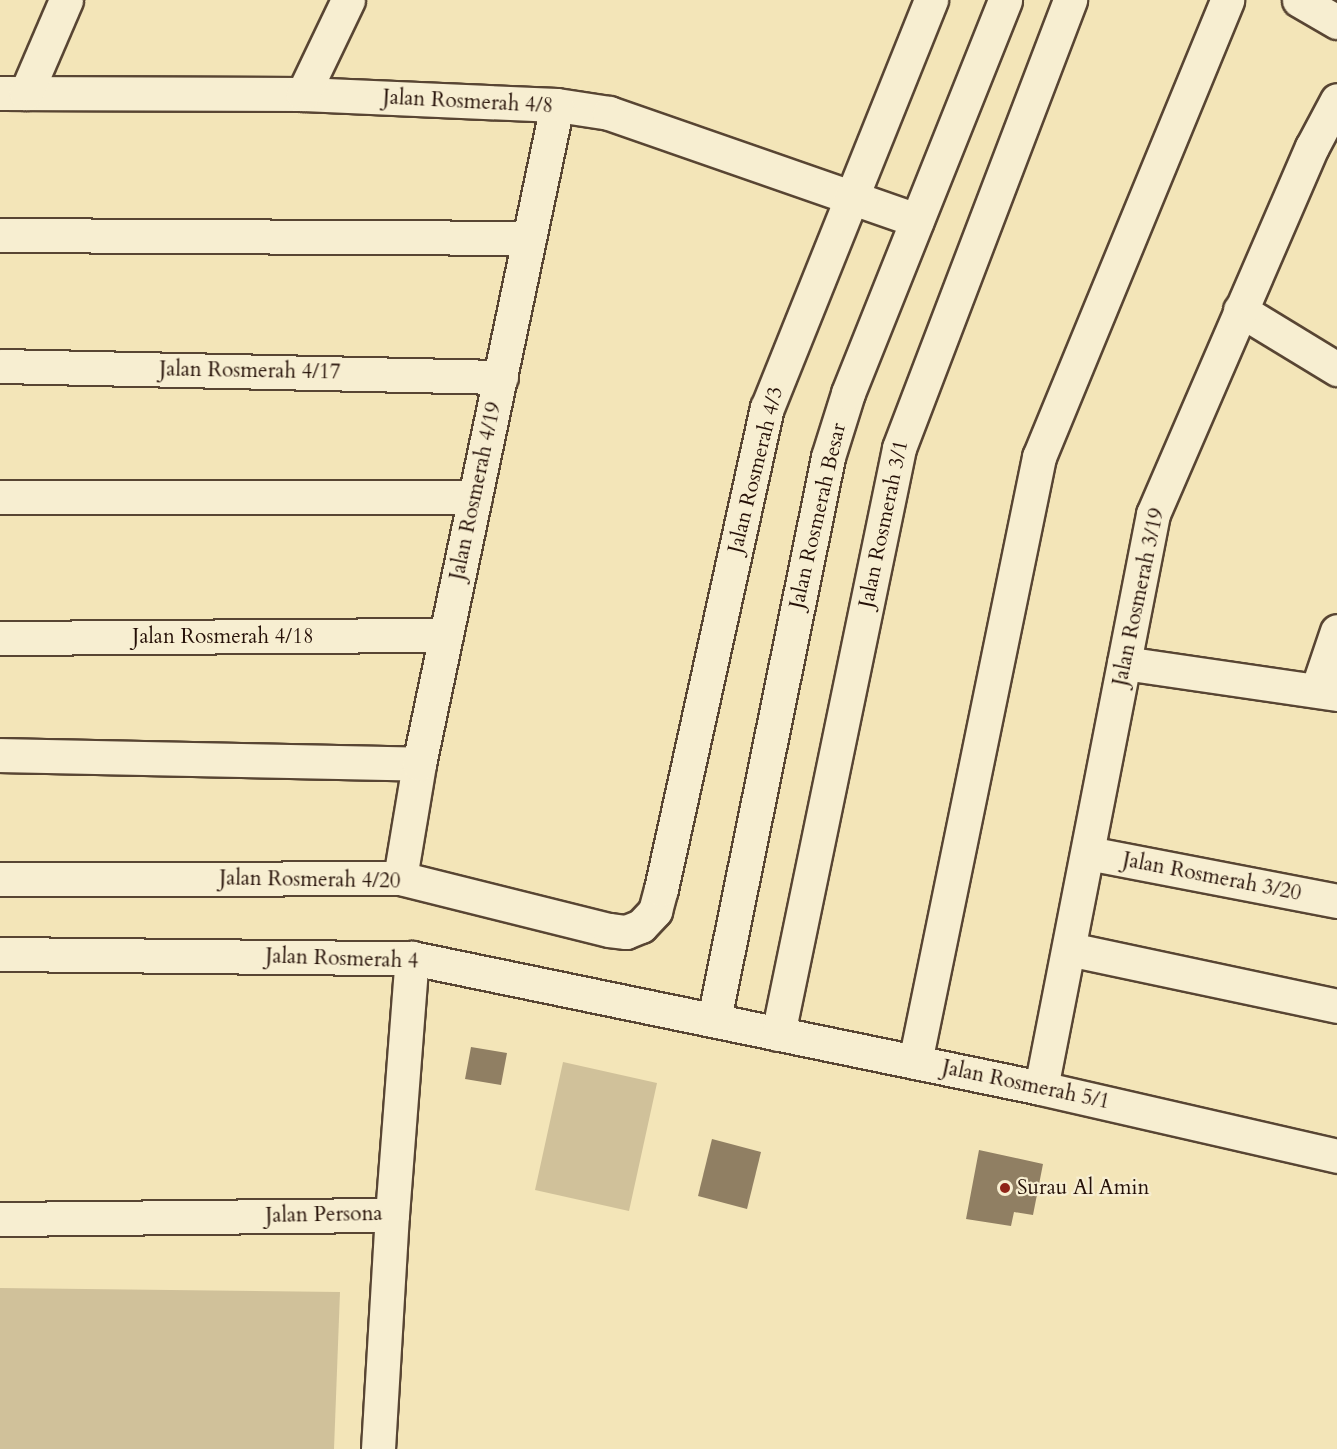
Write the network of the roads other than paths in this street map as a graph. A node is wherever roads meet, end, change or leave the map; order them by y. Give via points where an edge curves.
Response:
1 (66, 0) edge
2 (348, 0) edge
3 (931, 0) edge
4 (1005, 0) edge
5 (1070, 0) edge
6 (1227, 0) edge
7 (1299, 0) edge
8 (1337, 22) edge
9 (13, 93) edge
10 (303, 94) junction
11 (557, 105) junction
12 (1333, 122) edge
13 (852, 195) junction
14 (917, 220) junction
15 (0, 235) edge
16 (530, 238) junction
17 (1240, 310) junction
18 (0, 366) edge
19 (1337, 369) edge
20 (501, 377) junction
21 (0, 497) edge
22 (475, 497) junction
23 (1337, 631) edge
24 (446, 635) junction
25 (0, 638) edge
26 (1124, 663) junction
27 (1327, 692) edge
28 (0, 755) edge
29 (419, 764) junction
30 (1088, 853) junction
31 (399, 878) junction
32 (0, 879) edge
33 (661, 889) joint
34 (1337, 901) edge
35 (1069, 949) junction
36 (0, 954) edge
37 (412, 958) junction
38 (1337, 1006) edge
39 (714, 1019) junction
40 (778, 1034) junction
41 (915, 1062) junction
42 (1041, 1088) junction
43 (1337, 1156) edge
44 (392, 1215) junction
45 (0, 1219) edge
46 (378, 1449) edge

1 - 9 street
2 - 10 street
3 - 13 street, Jalan Rosmerah 4/3
4 - 14 street, Jalan Rosmerah Besar
5 - 40 street, Jalan Rosmerah 3/1 via 898,448
6 - 41 street via 1039,457
7 - 8 street
9 - 10 street, Jalan Rosmerah 4/8
10 - 11 street, Jalan Rosmerah 4/8
11 - 13 street, Jalan Rosmerah 4/8 via 609,113
11 - 16 street, Jalan Rosmerah 4/19
12 - 17 street, Jalan Rosmerah 3/19 via 1312,147
13 - 14 street, Jalan Rosmerah 4/8
13 - 33 street, Jalan Rosmerah 4/3 via 767,408
14 - 39 street, Jalan Rosmerah Besar via 848,393 828,458
15 - 16 street
16 - 20 street, Jalan Rosmerah 4/19
17 - 19 street
17 - 26 street, Jalan Rosmerah 3/19 via 1153,514
18 - 20 street, Jalan Rosmerah 4/17
20 - 22 street, Jalan Rosmerah 4/19
21 - 22 street
22 - 24 street, Jalan Rosmerah 4/19
23 - 27 street
24 - 25 street, Jalan Rosmerah 4/18
24 - 29 street, Jalan Rosmerah 4/19
26 - 27 street
26 - 30 street, Jalan Rosmerah 3/19
28 - 29 street
29 - 31 street, Jalan Rosmerah 4/19
30 - 34 street, Jalan Rosmerah 3/20
30 - 35 street, Jalan Rosmerah 3/19
31 - 32 street, Jalan Rosmerah 4/20
31 - 33 street, Jalan Rosmerah 4/20 via 626,932 641,926 655,911
35 - 38 street
35 - 42 street, Jalan Rosmerah 3/19
36 - 37 street, Jalan Rosmerah 4
37 - 39 street, Jalan Rosmerah 4
37 - 44 street, Jalan Persona
39 - 40 street, Jalan Rosmerah 5/1
40 - 41 street, Jalan Rosmerah 5/1
41 - 42 street, Jalan Rosmerah 5/1
42 - 43 street, Jalan Rosmerah 5/1
44 - 45 street, Jalan Persona
44 - 46 street

